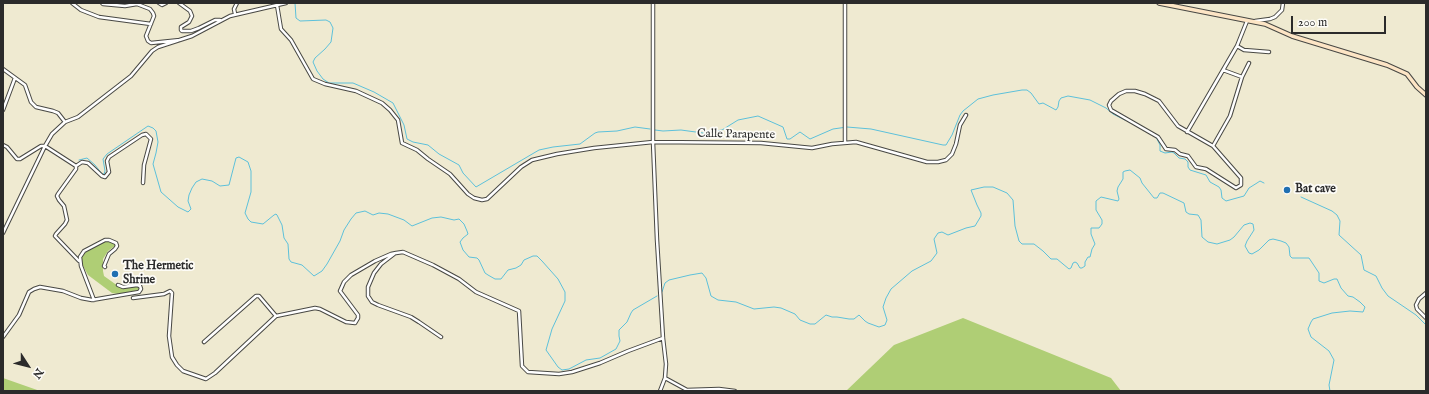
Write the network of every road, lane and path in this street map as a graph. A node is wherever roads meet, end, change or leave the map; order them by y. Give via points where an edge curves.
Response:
1 (72, 3) edge
2 (159, 3) edge
3 (166, 3) edge
4 (179, 3) edge
5 (237, 3) edge
6 (286, 3) edge
7 (653, 3) edge
8 (845, 3) edge
9 (1159, 3) edge
10 (1283, 3) edge
11 (102, 4) edge
12 (277, 5) junction
13 (235, 14) junction
14 (221, 20) junction
15 (1247, 20) junction
16 (1252, 21) junction
17 (151, 24) junction
18 (182, 40) junction
19 (1237, 46) junction
20 (1269, 52) dead end
21 (1249, 62) dead end
22 (3, 70) edge
23 (1223, 70) junction
24 (1242, 77) junction
25 (15, 78) junction
26 (1426, 95) edge
27 (3, 110) edge
28 (966, 115) dead end
29 (65, 122) junction
30 (1187, 132) junction
31 (653, 142) junction
32 (845, 143) junction
33 (3, 145) edge
34 (45, 146) junction
35 (1213, 146) junction
36 (76, 166) junction
37 (143, 183) dead end
38 (3, 233) edge
39 (396, 253) junction
40 (79, 261) junction
41 (105, 267) dead end
42 (118, 285) dead end
43 (1426, 293) edge
44 (133, 298) dead end
45 (94, 300) junction
46 (276, 316) junction
47 (1426, 318) edge
48 (3, 337) edge
49 (441, 337) dead end
50 (663, 338) junction
51 (204, 342) dead end
52 (665, 378) junction
53 (660, 391) edge
54 (735, 391) edge

1 - 17 street via 81,10 99,17
2 - 3 street
4 - 14 street via 190,11 192,16 189,22 181,27 182,31
5 - 13 street
6 - 12 street
7 - 31 street
8 - 32 street
9 - 15 street
10 - 16 street via 1282,10 1275,17
11 - 17 street via 142,5 153,13
12 - 13 street
12 - 31 street, Calle Parapente via 281,29 291,40 313,79 356,91 382,103 398,120 402,143 417,150 450,174 474,198 487,199 532,160 588,149
13 - 14 street
14 - 18 street
15 - 16 street
15 - 19 street
16 - 26 street via 1401,71
17 - 18 street via 146,32 151,43
18 - 29 street via 152,50 131,76 78,117
19 - 20 street via 1244,50
19 - 23 street
21 - 24 street
22 - 25 street
23 - 24 street
23 - 30 street
24 - 35 street via 1232,110
25 - 27 street
25 - 29 street via 25,84 31,102 36,107 58,113
28 - 32 street, Calle Parapente via 960,124 952,154 946,160 938,162 919,160 863,143
29 - 34 street via 52,134
30 - 35 street
30 - 35 street via 1178,126 1159,101 1145,94 1126,91 1109,103 1115,113 1158,137 1166,149 1188,156 1196,167 1206,169 1232,186 1239,187 1242,183 1241,178
31 - 32 street, Calle Parapente via 761,143 812,148
31 - 50 street
33 - 34 street via 20,159 40,146
34 - 36 street
34 - 38 street
36 - 37 street via 82,162 88,163 105,177 109,172 109,157 146,134 150,139
36 - 40 street via 57,196 64,206 67,220 55,236
39 - 46 street via 375,261 344,282 340,291 358,315 355,323 346,322 315,308
39 - 49 street via 374,273 368,287 368,296 372,302 419,322
39 - 50 street via 403,252 434,265 476,292 519,312 522,366 528,372 572,372
40 - 41 street via 84,251 109,240 117,246 109,254
40 - 45 street
42 - 45 street via 137,285 141,289 139,292
43 - 47 street via 1416,305
44 - 46 street via 170,291 172,293 169,336 172,357 183,371 206,379 215,374
45 - 48 street via 63,291 40,287 34,289 29,292 19,315
46 - 51 street via 259,296 256,296
50 - 52 street
52 - 53 street
52 - 54 street via 686,390

